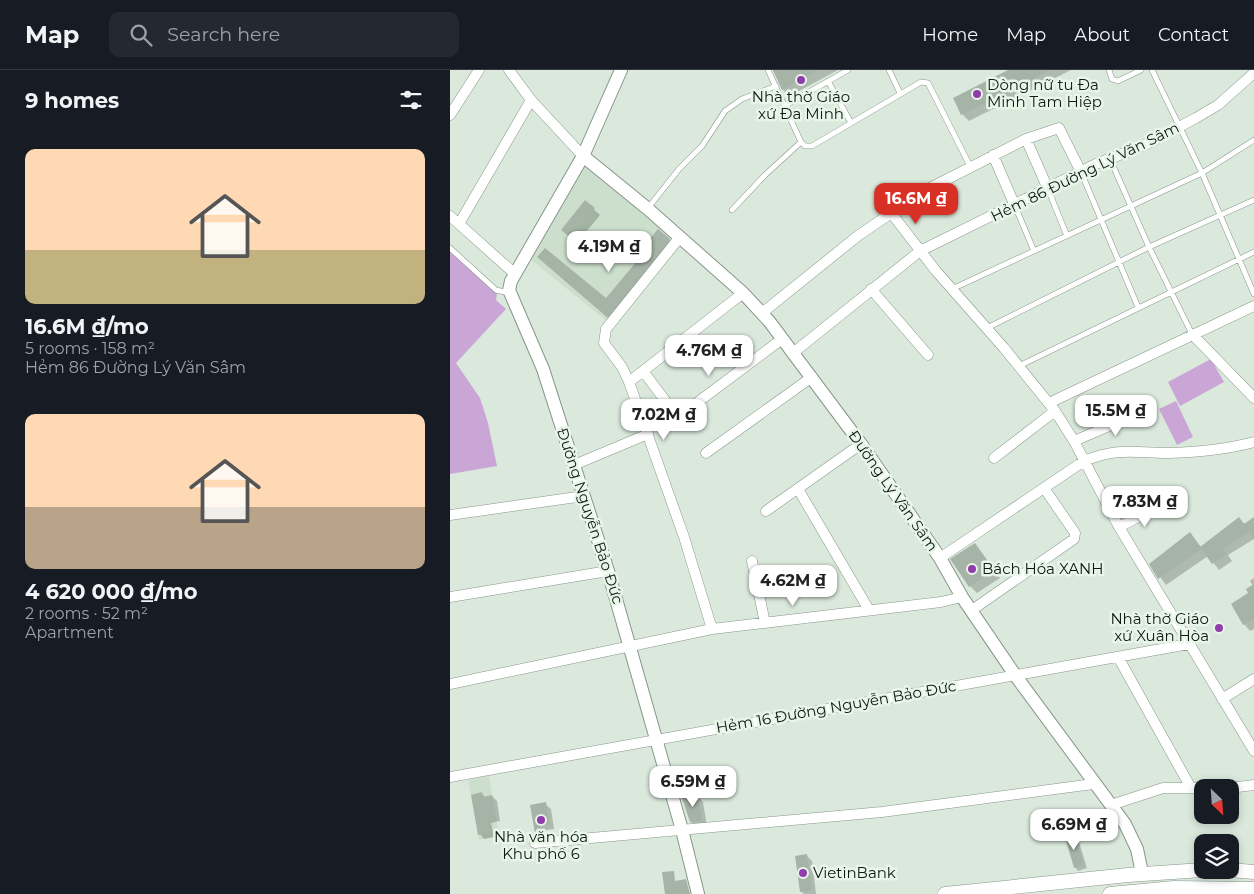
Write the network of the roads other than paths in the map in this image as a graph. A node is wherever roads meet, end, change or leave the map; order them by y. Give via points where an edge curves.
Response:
1 (479, 70) edge
2 (509, 70) edge
3 (621, 70) edge
4 (768, 70) edge
5 (848, 70) edge
6 (889, 70) edge
7 (1109, 70) edge
8 (1141, 70) edge
9 (1152, 70) edge
10 (1254, 73) edge
11 (828, 81) junction
12 (776, 86) junction
13 (900, 93) junction
14 (531, 100) junction
15 (786, 105) junction
16 (450, 115) edge
17 (851, 123) junction
18 (1180, 126) junction
19 (1026, 140) junction
20 (1254, 140) edge
21 (801, 142) junction
22 (993, 155) junction
23 (583, 156) junction
24 (1110, 159) junction
25 (970, 166) junction
26 (1081, 172) junction
27 (1202, 173) junction
28 (1048, 189) junction
29 (1254, 200) edge
30 (1015, 206) junction
31 (1131, 206) junction
32 (648, 209) junction
33 (732, 210) dead end
34 (892, 214) junction
35 (450, 216) edge
36 (1220, 216) junction
37 (1101, 220) junction
38 (460, 224) junction
39 (1067, 236) junction
40 (680, 238) junction
41 (1149, 247) junction
42 (450, 248) edge
43 (920, 251) junction
44 (1034, 251) junction
45 (1254, 252) edge
46 (1237, 259) junction
47 (1118, 262) junction
48 (515, 274) junction
49 (871, 289) junction
50 (951, 290) junction
51 (1170, 291) junction
52 (510, 293) junction
53 (743, 293) junction
54 (1254, 294) edge
55 (1254, 306) edge
56 (1138, 307) junction
57 (762, 313) junction
58 (987, 328) junction
59 (1192, 334) junction
60 (782, 339) junction
61 (793, 353) junction
62 (928, 355) dead end
63 (1020, 366) junction
64 (643, 371) junction
65 (812, 378) junction
66 (629, 382) junction
67 (1254, 398) edge
68 (1052, 407) junction
69 (1149, 409) dead end
70 (648, 434) junction
71 (1074, 441) junction
72 (1254, 442) edge
73 (862, 444) junction
74 (706, 453) dead end
75 (994, 458) dead end
76 (1084, 461) junction
77 (574, 465) junction
78 (798, 488) junction
79 (1044, 488) junction
80 (584, 496) junction
81 (1159, 506) dead end
82 (766, 511) dead end
83 (450, 515) edge
84 (1119, 527) junction
85 (940, 558) junction
86 (752, 561) dead end
87 (608, 571) junction
88 (962, 596) junction
89 (450, 597) edge
90 (869, 610) junction
91 (972, 610) junction
92 (765, 623) junction
93 (712, 629) junction
94 (1189, 644) junction
95 (630, 646) junction
96 (1118, 657) junction
97 (1016, 675) junction
98 (1254, 679) edge
99 (450, 684) edge
100 (1222, 699) junction
101 (656, 738) junction
102 (1254, 751) edge
103 (450, 776) edge
104 (1094, 784) junction
105 (1254, 785) edge
106 (1239, 787) edge
107 (1191, 788) joint
108 (1111, 805) junction
109 (682, 830) junction
110 (535, 843) dead end
111 (1194, 871) edge
112 (1239, 871) edge
113 (1254, 872) edge
114 (1135, 874) junction
115 (1254, 889) edge
116 (1144, 890) junction
117 (1130, 893) edge
118 (698, 894) edge
119 (945, 894) edge
120 (1110, 894) edge

1 - 16 street
2 - 14 street
3 - 23 street
4 - 12 lane
5 - 11 lane
6 - 13 lane
7 - 8 lane via 1112,79 1118,81
9 - 18 lane
10 - 18 street, Hẻm 86 Đường Lý Văn Sâm via 1218,105
11 - 15 lane
11 - 17 lane
12 - 15 lane
12 - 32 lane via 742,99 725,111 702,146
13 - 17 lane
13 - 25 lane via 921,82 928,83
14 - 23 street
14 - 38 street
15 - 21 lane
17 - 21 lane via 812,146
18 - 24 street, Hẻm 86 Đường Lý Văn Sâm
18 - 27 lane
19 - 22 street
19 - 26 street via 1059,128
19 - 28 street
20 - 27 lane
21 - 33 lane
22 - 25 street
22 - 30 street
23 - 32 street, Đường Lý Văn Sâm
23 - 48 street
24 - 26 street, Hẻm 86 Đường Lý Văn Sâm
24 - 31 lane
25 - 34 street via 924,191
26 - 28 street, Hẻm 86 Đường Lý Văn Sâm
26 - 37 lane
27 - 31 lane
27 - 36 lane
28 - 30 street, Hẻm 86 Đường Lý Văn Sâm
28 - 39 lane
29 - 36 lane
30 - 43 street, Hẻm 86 Đường Lý Văn Sâm
30 - 44 lane
31 - 37 lane
31 - 41 lane
32 - 40 street, Đường Lý Văn Sâm
34 - 43 street
34 - 57 street
35 - 38 street
36 - 41 lane
36 - 46 lane
37 - 39 lane
37 - 47 lane
38 - 48 street
39 - 44 lane
40 - 53 street, Đường Lý Văn Sâm
40 - 66 street via 606,330 604,343
41 - 47 lane
41 - 51 lane
42 - 52 lane via 496,290
43 - 49 street, Hẻm 86 Đường Lý Văn Sâm
43 - 50 street
44 - 50 lane
45 - 46 lane
46 - 51 lane
46 - 54 lane
47 - 56 lane
47 - 58 lane
48 - 52 street via 509,285
49 - 61 street, Hẻm 86 Đường Lý Văn Sâm
49 - 62 street
50 - 58 street
51 - 56 lane
51 - 59 lane
52 - 77 street, Đường Nguyễn Bảo Đức via 543,370
53 - 57 street, Đường Lý Văn Sâm
53 - 64 street
55 - 59 street
56 - 63 lane
57 - 60 street, Đường Lý Văn Sâm
58 - 63 street
59 - 67 street
59 - 68 street
60 - 61 street, Đường Lý Văn Sâm
60 - 64 street via 682,414 673,411
61 - 65 street, Đường Lý Văn Sâm
63 - 68 street
64 - 66 street
65 - 73 street, Đường Lý Văn Sâm
65 - 74 street
66 - 70 street
68 - 71 street
68 - 75 street
69 - 71 street
70 - 77 street
70 - 93 street
71 - 76 street
72 - 76 street via 1169,453 1119,450
73 - 78 street
73 - 85 street, Đường Lý Văn Sâm
76 - 79 street
76 - 84 street
77 - 80 street, Đường Nguyễn Bảo Đức
78 - 82 street
78 - 90 street
79 - 85 street
79 - 91 street via 1075,533 1074,539
80 - 83 street
80 - 87 street, Đường Nguyễn Bảo Đức
81 - 84 street
84 - 94 street
85 - 88 street, Đường Lý Văn Sâm
86 - 92 street
87 - 89 street
87 - 95 street, Đường Nguyễn Bảo Đức
88 - 90 street via 941,602
88 - 91 street, Đường Lý Văn Sâm
90 - 92 street
91 - 97 street, Đường Lý Văn Sâm
92 - 93 street
93 - 95 street
94 - 96 street, Hẻm 16 Đường Nguyễn Bảo Đức
94 - 100 street
95 - 99 street
95 - 101 street, Đường Nguyễn Bảo Đức
96 - 97 street, Hẻm 16 Đường Nguyễn Bảo Đức
96 - 107 street
97 - 101 street, Hẻm 16 Đường Nguyễn Bảo Đức
97 - 104 street, Đường Lý Văn Sâm
98 - 100 street
100 - 102 street
101 - 103 street, Hẻm 16 Đường Nguyễn Bảo Đức
101 - 109 street, Đường Nguyễn Bảo Đức
104 - 108 street, Đường Lý Văn Sâm
104 - 109 street via 882,812
105 - 106 street
107 - 108 street via 1163,788
108 - 114 street, Đường Lý Văn Sâm via 1134,842
109 - 110 street
109 - 118 street, Đường Nguyễn Bảo Đức
111 - 114 main road
112 - 113 main road
114 - 116 main road
114 - 117 main road
114 - 119 main road
115 - 116 main road via 1194,887
116 - 117 main road
117 - 120 main road

